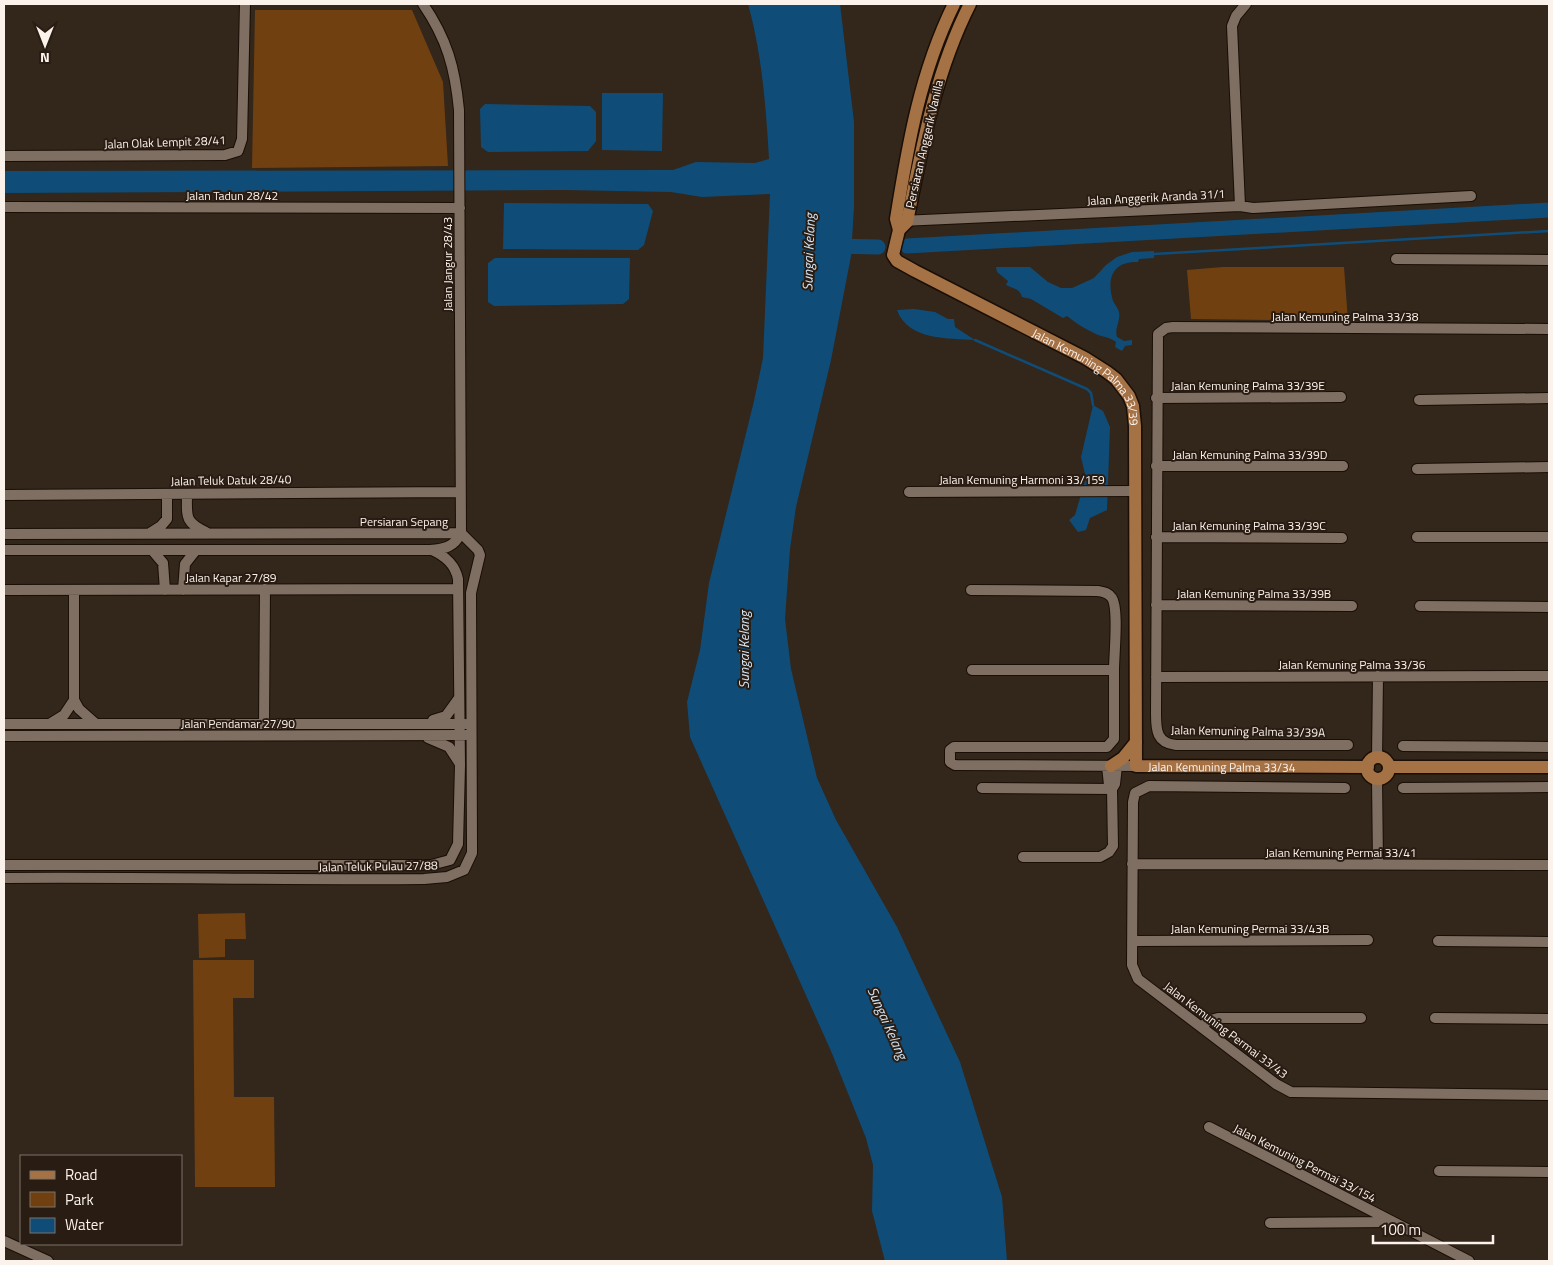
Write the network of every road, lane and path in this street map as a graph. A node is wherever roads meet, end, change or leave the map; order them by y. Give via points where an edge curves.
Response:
1 (245, 4) edge
2 (423, 4) edge
3 (954, 4) edge
4 (970, 4) edge
5 (1246, 4) edge
6 (4, 156) edge
7 (1471, 196) dead end
8 (460, 203) junction
9 (1240, 206) junction
10 (4, 207) edge
11 (901, 224) junction
12 (894, 255) joint
13 (1396, 259) dead end
14 (1549, 260) edge
15 (1549, 329) edge
16 (1156, 349) joint
17 (1340, 397) dead end
18 (1156, 398) junction
19 (1549, 398) edge
20 (1419, 400) dead end
21 (1156, 466) junction
22 (1343, 466) dead end
23 (1549, 467) edge
24 (1417, 469) dead end
25 (1136, 491) junction
26 (460, 492) junction
27 (909, 492) dead end
28 (167, 494) junction
29 (187, 494) junction
30 (4, 495) edge
31 (461, 533) junction
32 (4, 534) edge
33 (149, 534) junction
34 (210, 534) junction
35 (353, 534) junction
36 (1156, 537) junction
37 (1417, 537) dead end
38 (1549, 537) edge
39 (1342, 538) dead end
40 (4, 550) edge
41 (152, 550) junction
42 (196, 550) junction
43 (353, 550) junction
44 (430, 550) junction
45 (1136, 585) joint
46 (265, 589) junction
47 (458, 589) junction
48 (4, 590) edge
49 (74, 590) junction
50 (165, 590) junction
51 (183, 590) junction
52 (971, 590) dead end
53 (1156, 605) junction
54 (1352, 606) dead end
55 (1420, 606) dead end
56 (1549, 607) edge
57 (972, 670) dead end
58 (1113, 670) junction
59 (1378, 676) junction
60 (1549, 676) edge
61 (1156, 677) junction
62 (459, 697) junction
63 (74, 700) junction
64 (4, 724) edge
65 (50, 724) junction
66 (96, 724) junction
67 (264, 724) junction
68 (415, 724) junction
69 (460, 724) junction
70 (472, 724) junction
71 (1156, 729) joint
72 (460, 735) junction
73 (472, 735) junction
74 (4, 736) edge
75 (417, 736) junction
76 (1136, 742) junction
77 (1348, 745) dead end
78 (1403, 746) dead end
79 (970, 747) junction
80 (1549, 747) edge
81 (1377, 758) junction
82 (460, 765) junction
83 (970, 766) junction
84 (1112, 766) junction
85 (1136, 766) junction
86 (1549, 767) edge
87 (1368, 768) junction
88 (1389, 768) junction
89 (1377, 779) junction
90 (1549, 787) edge
91 (982, 788) dead end
92 (1344, 788) dead end
93 (1403, 788) dead end
94 (1112, 789) junction
95 (1024, 857) dead end
96 (1132, 864) junction
97 (1378, 864) junction
98 (4, 865) edge
99 (1549, 865) edge
100 (4, 878) edge
101 (1368, 940) dead end
102 (1132, 941) junction
103 (1438, 941) dead end
104 (1549, 942) edge
105 (1361, 1018) dead end
106 (1435, 1018) dead end
107 (1549, 1019) edge
108 (1202, 1028) junction
109 (1549, 1095) edge
110 (1209, 1127) dead end
111 (1438, 1171) dead end
112 (1549, 1172) edge
113 (1358, 1204) junction
114 (1392, 1222) junction
115 (1270, 1223) dead end
116 (1350, 1223) junction
117 (4, 1241) edge
118 (48, 1261) edge
119 (1469, 1261) edge

1 - 6 street, Jalan Olak Lempit 28/41 via 242,139 238,151 226,155
2 - 8 street, Jalan Jangur 28/43 via 444,38 452,64 458,102
3 - 11 main road, Persiaran Anggerik Vanilla via 925,73 910,138
4 - 11 main road, Persiaran Anggerik Vanilla via 941,71
5 - 9 street, Jalan Anggerik Aranda 31/1 via 1232,26
7 - 9 street via 1263,208
8 - 10 street, Jalan Tadun 28/42
8 - 26 street, Jalan Jangur 28/43
9 - 11 street, Jalan Anggerik Aranda 31/1
11 - 12 main road, Persiaran Anggerik Vanilla
12 - 25 main road, Jalan Kemuning Palma 33/39 via 897,261 1085,358 1116,379 1133,406
13 - 14 street
15 - 16 street, Jalan Kemuning Palma 33/38 via 1173,327 1158,334
16 - 18 street, Jalan Kemuning Palma 33/39
17 - 18 street, Jalan Kemuning Palma 33/39E
18 - 21 street, Jalan Kemuning Palma 33/39
19 - 20 street
21 - 22 street, Jalan Kemuning Palma 33/39D
21 - 36 street, Jalan Kemuning Palma 33/39
23 - 24 street
25 - 27 street, Jalan Kemuning Harmoni 33/159
25 - 45 main road, Jalan Kemuning Palma 33/39
26 - 29 street, Jalan Teluk Datuk 28/40
26 - 31 street, Jalan Jangur 28/43
28 - 29 street, Jalan Teluk Datuk 28/40
28 - 30 street, Jalan Teluk Datuk 28/40
28 - 33 street via 167,519
29 - 34 street via 188,521
31 - 35 street, Persiaran Sepang
31 - 44 street, Persiaran Sepang via 448,548
31 - 70 street, Jalan Teluk Pulau 27/88 via 480,555 471,593
32 - 33 street, Persiaran Sepang
33 - 34 street, Persiaran Sepang
34 - 35 street, Persiaran Sepang
35 - 43 street
36 - 39 street, Jalan Kemuning Palma 33/39C
36 - 53 street, Jalan Kemuning Palma 33/39
37 - 38 street
40 - 41 street, Persiaran Sepang
41 - 42 street, Persiaran Sepang
41 - 50 street via 163,563
42 - 43 street, Persiaran Sepang
42 - 51 street via 185,564
43 - 44 street, Persiaran Sepang
44 - 47 street, Jalan Teluk Pulau 27/88 via 441,554 453,565
45 - 76 main road, Jalan Kemuning Palma 33/34
46 - 47 street, Jalan Kapar 27/89
46 - 51 street, Jalan Kapar 27/89
46 - 67 street
47 - 62 street, Jalan Teluk Pulau 27/88
48 - 49 street, Jalan Kapar 27/89
49 - 50 street, Jalan Kapar 27/89
49 - 63 street
50 - 51 street, Jalan Kapar 27/89
52 - 58 street via 1107,593 1112,598 1114,610
53 - 54 street, Jalan Kemuning Palma 33/39B
53 - 61 street, Jalan Kemuning Palma 33/39
55 - 56 street
57 - 58 street
58 - 79 street via 1114,739 1107,747
59 - 60 street, Jalan Kemuning Palma 33/36
59 - 61 street, Jalan Kemuning Palma 33/36
59 - 81 street
61 - 71 street, Jalan Kemuning Palma 33/39
62 - 68 street via 446,716
62 - 69 street, Jalan Teluk Pulau 27/88
63 - 65 street via 64,715
63 - 66 street
64 - 65 street, Jalan Pendamar 27/90
65 - 66 street, Jalan Pendamar 27/90
66 - 67 street, Jalan Pendamar 27/90
67 - 68 street, Jalan Pendamar 27/90
68 - 69 street, Jalan Pendamar 27/90
69 - 70 street, Jalan Pendamar 27/90
69 - 72 street, Jalan Teluk Pulau 27/88
70 - 73 street, Jalan Teluk Pulau 27/88
71 - 77 street, Jalan Kemuning Palma 33/39A via 1164,742 1176,745
72 - 73 street, Jalan Pendamar 27/90
72 - 75 street, Jalan Pendamar 27/90
72 - 82 street, Jalan Teluk Pulau 27/88
73 - 100 street, Jalan Teluk Pulau 27/88 via 472,853 464,870 457,874 424,879 283,881
74 - 75 street, Jalan Pendamar 27/90
75 - 82 street via 449,747
76 - 84 main road
76 - 85 main road, Jalan Kemuning Palma 33/34
78 - 80 street
79 - 83 street
79 - 83 street via 952,748 950,762 955,766
81 - 87 main road via 1370,761
81 - 88 main road via 1386,761
82 - 98 street, Jalan Teluk Pulau 27/88 via 458,844 450,860 442,864
83 - 84 street
84 - 85 street
84 - 94 street via 1116,784
85 - 87 main road, Jalan Kemuning Palma 33/34
86 - 88 main road
87 - 89 main road via 1371,776
88 - 89 main road via 1386,776
89 - 97 street
90 - 93 street
91 - 94 street
92 - 96 street, Jalan Kemuning Permai 33/43 via 1154,786 1135,793
94 - 95 street via 1110,852 1100,857
96 - 97 street, Jalan Kemuning Permai 33/41
96 - 102 street, Jalan Kemuning Permai 33/43
97 - 99 street, Jalan Kemuning Permai 33/41
101 - 102 street, Jalan Kemuning Permai 33/43B
102 - 108 street, Jalan Kemuning Permai 33/43 via 1132,966 1138,979
103 - 104 street
105 - 108 street via 1218,1018 1207,1021
106 - 107 street
108 - 109 street, Jalan Kemuning Permai 33/43 via 1291,1092
110 - 113 street, Jalan Kemuning Permai 33/154
111 - 112 street
113 - 114 street, Jalan Kemuning Permai 33/154
113 - 116 street via 1357,1216
114 - 116 street
114 - 119 street, Jalan Kemuning Permai 33/154
115 - 116 street
117 - 118 street

